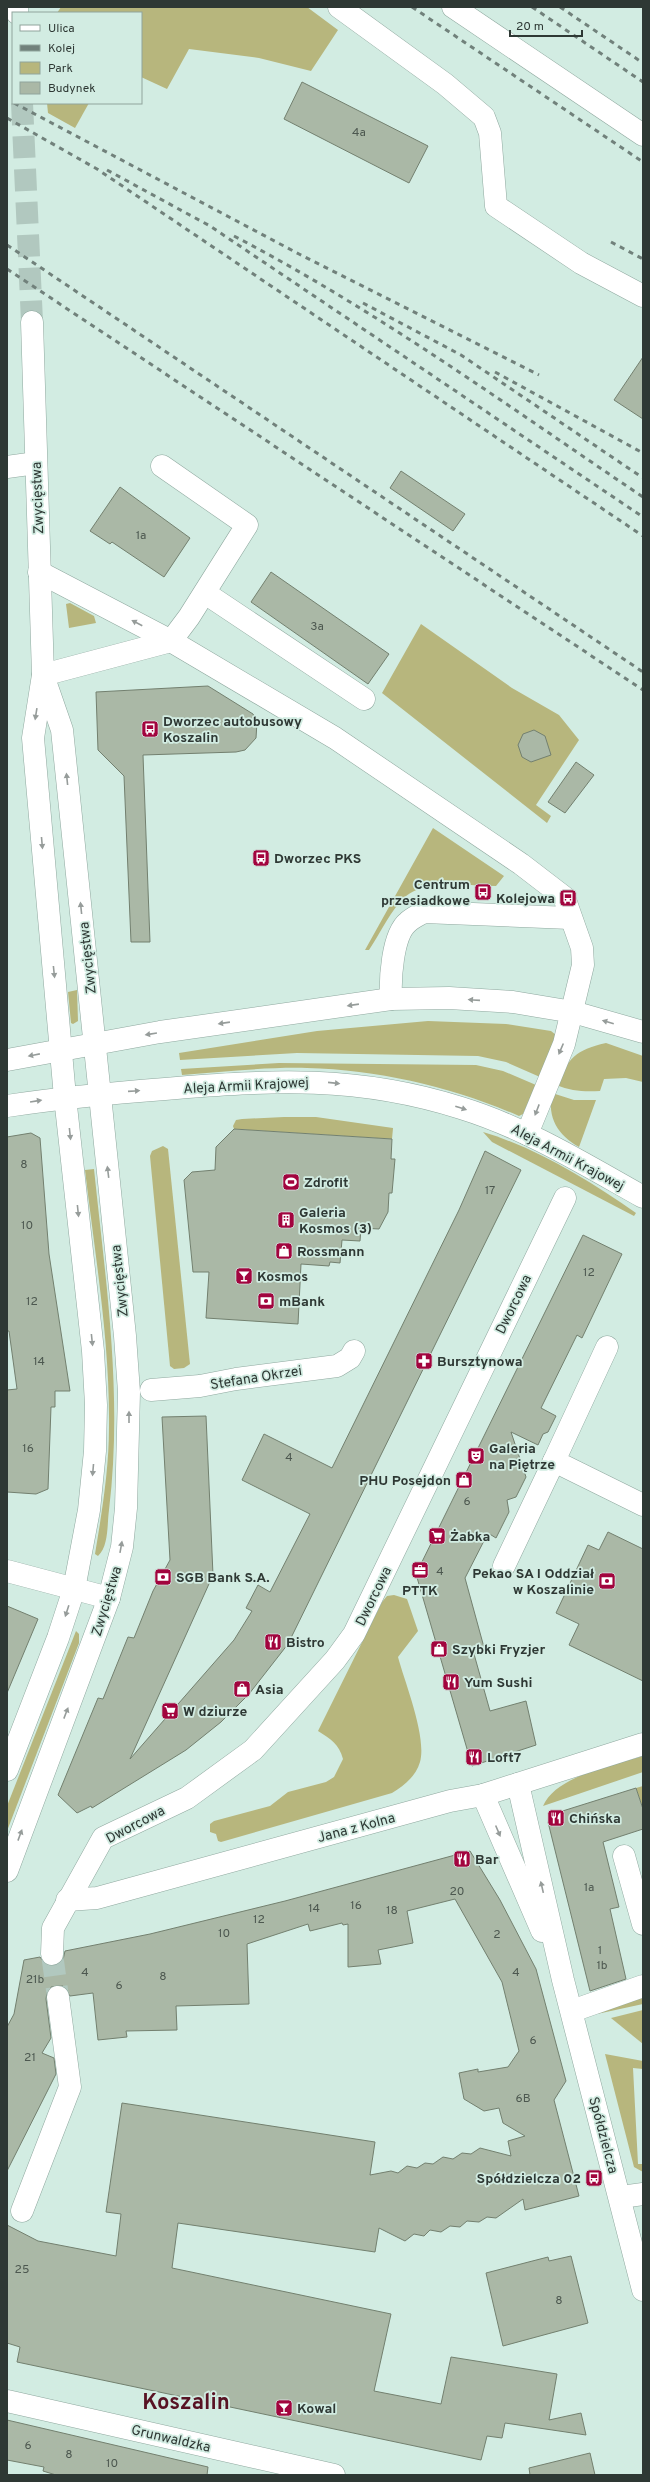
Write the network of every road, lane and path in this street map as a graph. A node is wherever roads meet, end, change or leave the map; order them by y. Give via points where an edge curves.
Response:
1 (339, 7) edge
2 (453, 7) edge
3 (643, 135) edge
4 (643, 296) edge
5 (32, 322) tunnel mouth
6 (36, 463) junction
7 (162, 466) dead end
8 (7, 467) edge
9 (38, 572) junction
10 (205, 593) junction
11 (171, 641) junction
12 (43, 675) junction
13 (364, 699) dead end
14 (570, 918) junction
15 (391, 999) junction
16 (573, 1012) junction
17 (643, 1032) edge
18 (96, 1043) junction
19 (62, 1049) junction
20 (7, 1060) edge
21 (100, 1094) junction
22 (66, 1097) junction
23 (7, 1106) edge
24 (527, 1134) junction
25 (643, 1197) edge
26 (566, 1205) dead end
27 (607, 1347) dead end
28 (354, 1351) dead end
29 (152, 1390) dead end
30 (554, 1462) junction
31 (643, 1505) edge
32 (504, 1566) dead end
33 (7, 1571) edge
34 (74, 1589) junction
35 (109, 1598) junction
36 (643, 1744) edge
37 (7, 1770) edge
38 (518, 1784) junction
39 (483, 1795) junction
40 (624, 1856) dead end
41 (7, 1871) edge
42 (67, 1900) junction
43 (643, 1924) edge
44 (52, 1954) tunnel mouth
45 (563, 1980) junction
46 (643, 1986) edge
47 (58, 1997) tunnel mouth
48 (572, 2010) junction
49 (643, 2194) edge
50 (621, 2197) junction
51 (22, 2211) dead end
52 (643, 2290) edge
53 (7, 2400) edge
54 (334, 2475) edge

1 - 4 street via 445,84 484,117 490,133 496,206 581,263
2 - 3 street
5 - 6 street, Zwycięstwa
6 - 8 street
6 - 9 street, Zwycięstwa
7 - 10 street via 247,525
11 -> 9 street
9 - 12 street, Zwycięstwa
10 - 11 street
10 - 13 street
11 - 12 street
11 - 14 street via 335,738 521,864 564,897
18 -> 12 street, Zwycięstwa via 62,730
12 -> 19 street, Zwycięstwa via 32,738
14 - 15 street via 424,912 407,922 396,946 390,976
14 - 16 street via 582,948 583,965
16 -> 15 street via 513,1002 449,998
15 -> 18 street
17 -> 16 street
16 -> 24 street via 564,1044
18 - 19 street
18 - 21 street, Zwycięstwa
19 -> 20 street
19 - 22 street, Zwycięstwa
21 - 22 street, Aleja Armii Krajowej
21 -> 24 street, Aleja Armii Krajowej via 264,1081 321,1081 378,1087 421,1096 462,1108
35 -> 21 street, Zwycięstwa via 122,1547 126,1508 129,1392
23 -> 22 street, Aleja Armii Krajowej
22 -> 34 street, Zwycięstwa via 93,1351 96,1405 95,1451 89,1510
24 - 25 street, Aleja Armii Krajowej
26 - 42 street, Dworcowa via 354,1634 339,1655 253,1750 187,1798 103,1838
27 - 30 street
28 - 29 street, Stefana Okrzei via 350,1358 337,1366 200,1386
30 - 31 street
30 - 32 street
33 - 34 street
34 - 35 street
34 -> 37 street, Zwycięstwa via 58,1638
41 -> 35 street, Zwycięstwa
36 - 38 street, Jana z Kolna
38 - 39 street, Jana z Kolna
45 -> 38 street, Spółdzielcza
39 - 42 street, Jana z Kolna via 450,1801 97,1898
39 -> 45 street, Spółdzielcza
40 - 43 street
42 - 44 street, Dworcowa via 53,1928
45 - 48 street, Spółdzielcza
46 - 48 street
47 - 51 street via 70,2087
48 - 50 street, Spółdzielcza
49 - 50 street
50 - 52 street, Spółdzielcza
53 - 54 street, Grunwaldzka

